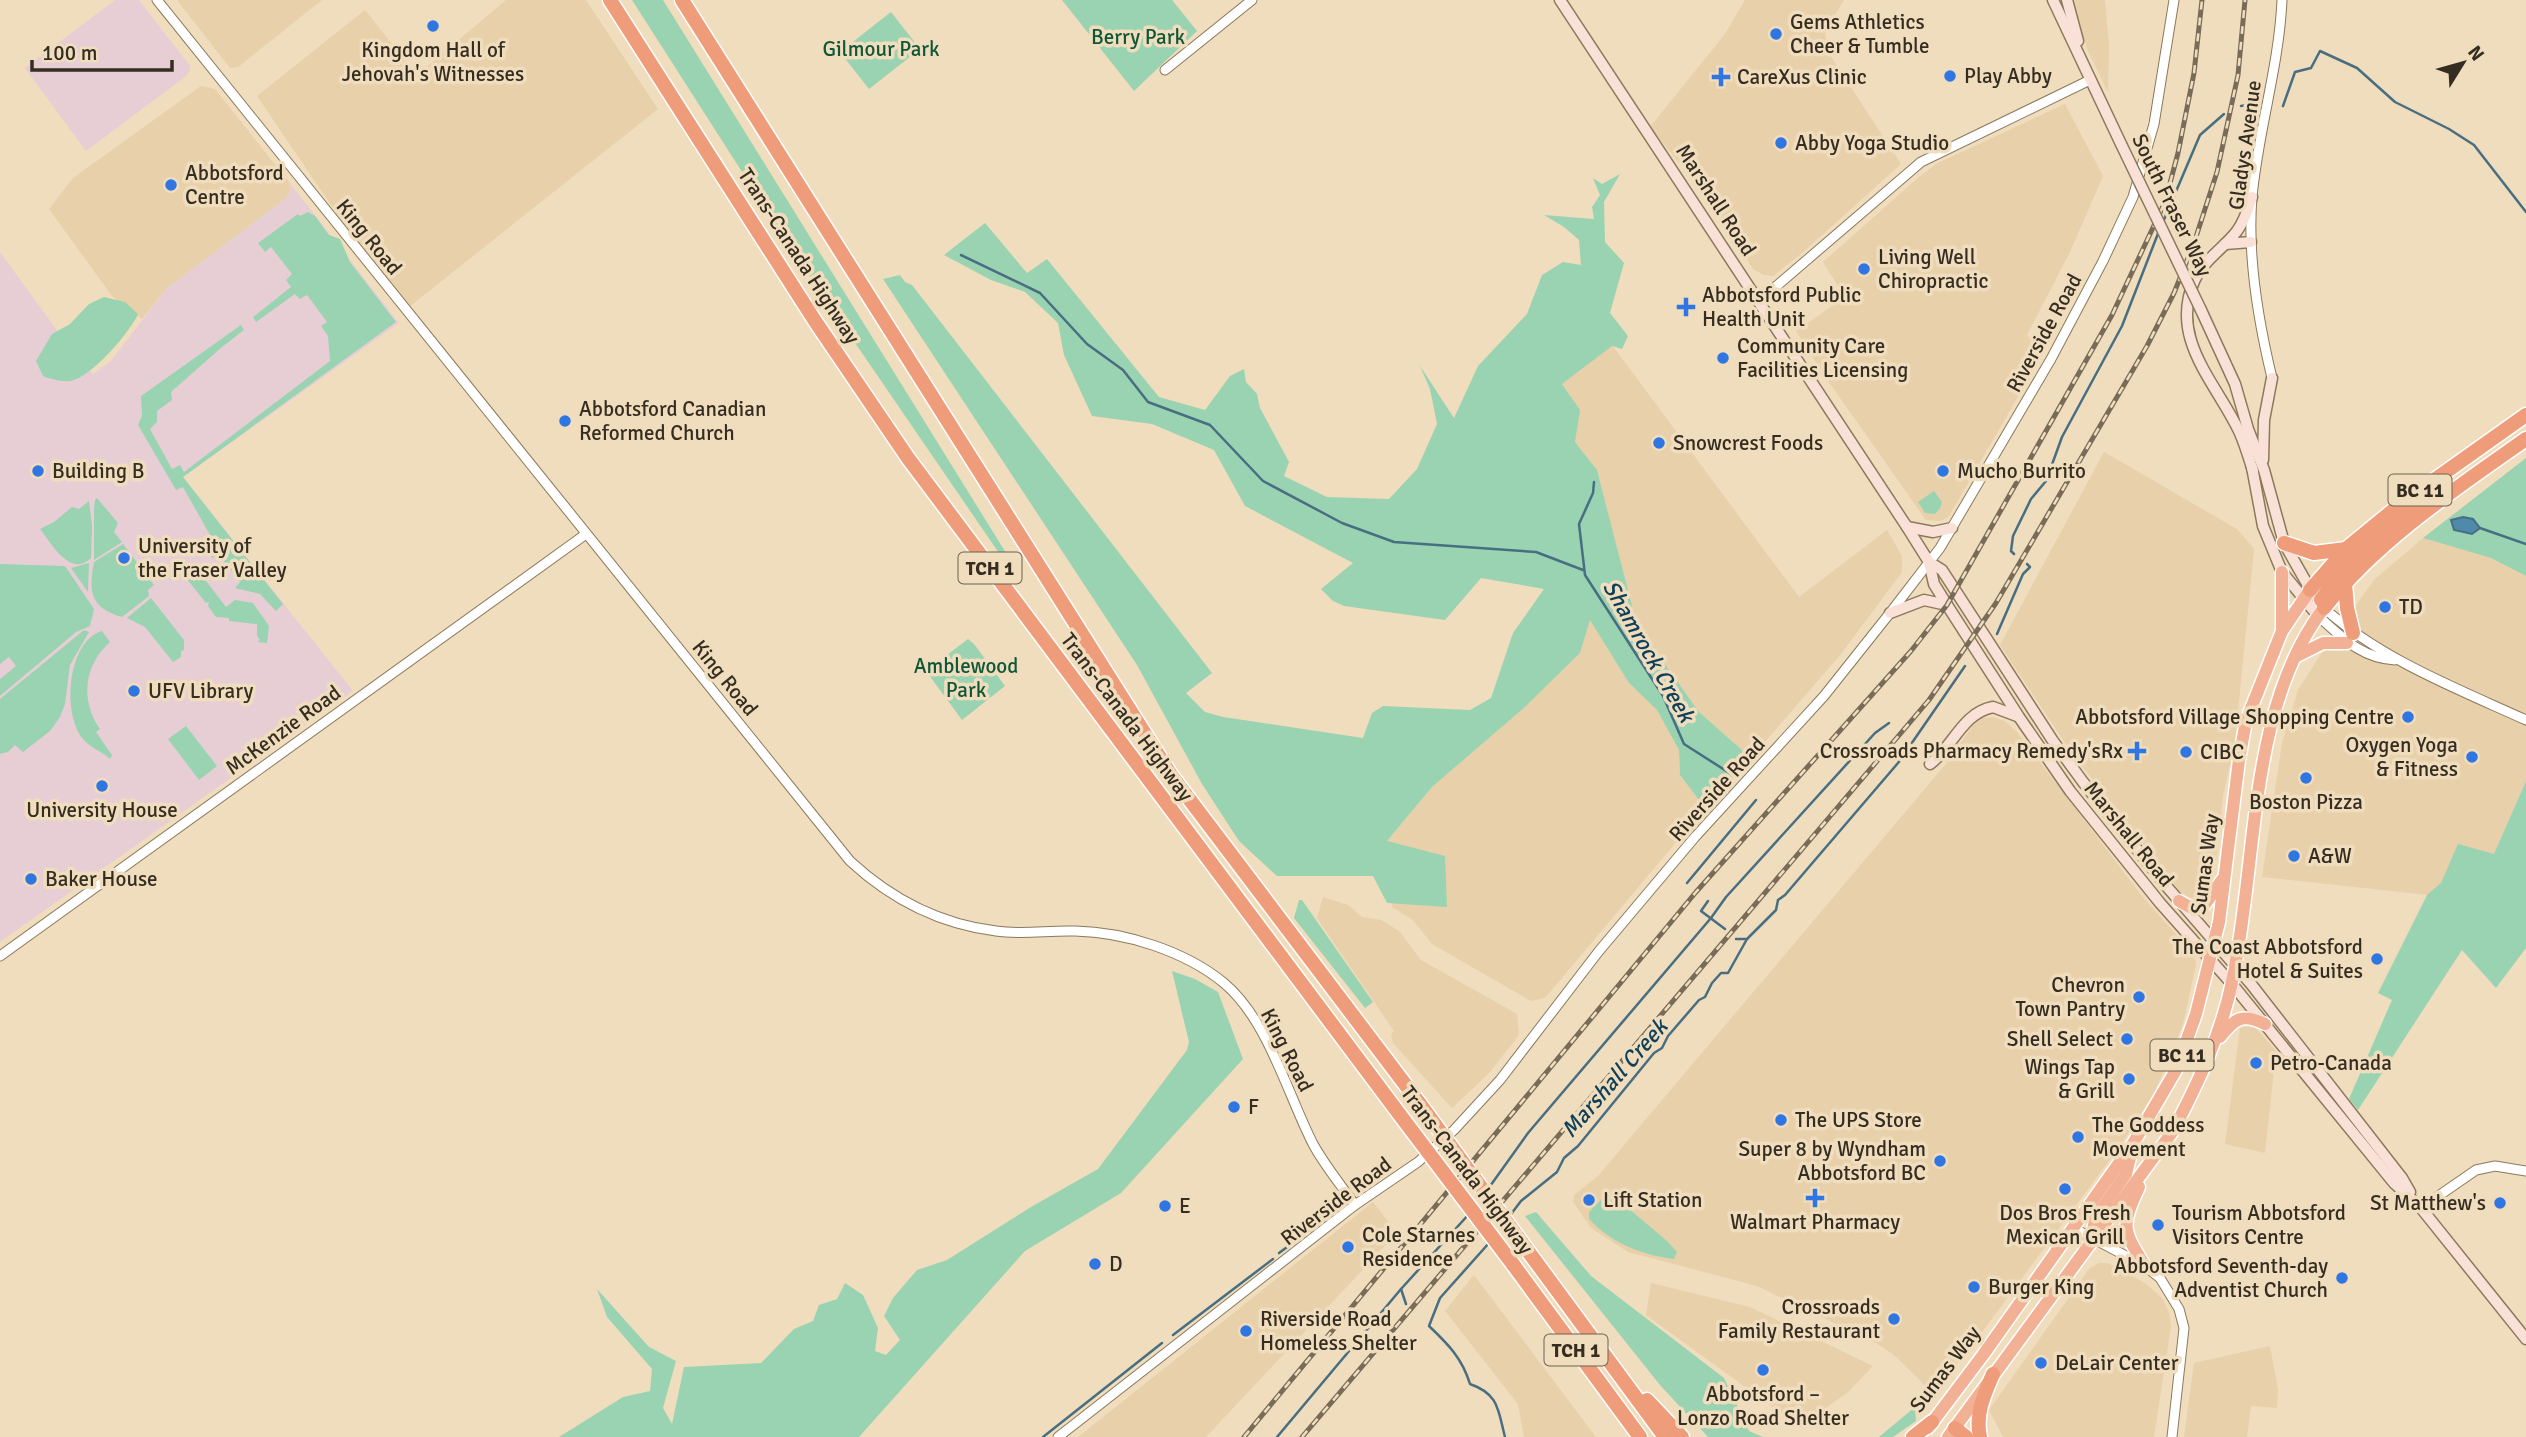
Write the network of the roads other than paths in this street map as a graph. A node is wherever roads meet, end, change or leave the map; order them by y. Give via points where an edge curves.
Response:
1 (157, 0) edge
2 (610, 0) edge
3 (682, 0) edge
4 (1252, 0) edge
5 (1560, 0) edge
6 (2053, 0) edge
7 (2067, 0) edge
8 (2174, 0) edge
9 (2282, 0) edge
10 (1165, 70) dead end
11 (2090, 80) junction
12 (2252, 197) junction
13 (2251, 242) junction
14 (2225, 244) junction
15 (1759, 301) junction
16 (2272, 378) joint
17 (2526, 415) edge
18 (2498, 434) junction
19 (2526, 439) edge
20 (2258, 470) junction
21 (1907, 527) junction
22 (1952, 528) junction
23 (586, 534) junction
24 (2284, 543) junction
25 (2346, 550) junction
26 (1929, 562) junction
27 (2283, 572) junction
28 (2345, 583) junction
29 (2315, 603) junction
30 (1947, 605) junction
31 (1890, 613) junction
32 (2282, 631) junction
33 (2350, 638) junction
34 (2294, 657) junction
35 (2019, 717) junction
36 (2526, 720) edge
37 (1930, 764) dead end
38 (2225, 873) junction
39 (2179, 901) junction
40 (2214, 942) junction
41 (0, 956) edge
42 (2210, 959) junction
43 (2235, 966) junction
44 (2232, 984) junction
45 (2265, 1024) junction
46 (2213, 1046) junction
47 (2134, 1142) junction
48 (2150, 1164) junction
49 (2526, 1171) edge
50 (1355, 1205) junction
51 (2418, 1205) junction
52 (2073, 1228) junction
53 (2092, 1239) junction
54 (1534, 1260) junction
55 (2145, 1266) junction
56 (2526, 1339) edge
57 (1993, 1374) junction
58 (1932, 1422) junction
59 (1956, 1434) edge
60 (1058, 1437) edge
61 (1640, 1437) edge
62 (1665, 1437) edge
63 (1682, 1437) edge
64 (1913, 1437) edge
65 (1921, 1437) edge
66 (1980, 1437) edge
67 (2172, 1437) edge

1 - 23 street, King Road
2 - 61 highway, Trans-Canada Highway / TCH 1, bridge via 908,458
3 - 54 highway, Trans-Canada Highway / TCH 1, bridge via 1171,775
4 - 10 street
5 - 15 main road, Marshall Road
6 - 11 main road, South Fraser Way
7 - 11 main road
8 - 22 street, Riverside Road via 2154,124 2133,197 2051,359
9 - 12 street, Gladys Avenue
11 - 15 street via 1921,162
11 - 20 main road, South Fraser Way, bridge via 2235,384
12 - 13 street, Gladys Avenue
12 - 14 main road via 2247,215
13 - 14 main road
13 - 16 street, Gladys Avenue via 2255,292
14 - 20 main road via 2196,278 2187,302 2187,328 2192,347
15 - 21 main road, Marshall Road
16 - 20 main road
17 - 18 highway, Sumas Way / BC 11
18 - 25 highway, Sumas Way / BC 11
18 - 29 highway via 2363,550
19 - 28 highway, Sumas Way / BC 11 via 2412,522
20 - 24 main road, South Fraser Way
20 - 27 main road, South Fraser Way via 2263,526
21 - 22 main road via 1933,532
21 - 26 main road, Marshall Road
22 - 26 street, Riverside Road
23 - 41 street, McKenzie Road
23 - 50 street, King Road via 830,838 886,891 928,914 973,927 1129,938 1178,956 1224,983 1262,1032 1313,1143
24 - 25 highway via 2314,553
24 - 29 main road, South Fraser Way
25 - 29 highway, Sumas Way / BC 11
26 - 30 main road, Marshall Road via 1934,584
26 - 31 street, Riverside Road
26 - 39 main road, Marshall Road via 1942,570 2068,762
27 - 29 main road, South Fraser Way
27 - 32 highway
28 - 29 highway, Sumas Way / BC 11
28 - 33 highway
29 - 32 highway, Sumas Way / BC 11
29 - 33 street, South Fraser Way
29 - 34 highway, Sumas Way / BC 11
30 - 31 main road via 1924,600
30 - 35 main road, Marshall Road
31 - 50 street, Riverside Road via 1824,696 1599,951 1500,1080 1418,1162
32 - 38 highway, Sumas Way / BC 11 via 2246,721
33 - 34 highway via 2323,643
33 - 36 street, South Fraser Way
34 - 43 highway, Sumas Way / BC 11 via 2266,744
35 - 37 main road via 1993,707 1983,709
35 - 42 main road, Marshall Road via 2070,791
38 - 39 highway via 2203,907
38 - 40 highway, Sumas Way / BC 11
39 - 40 main road, Marshall Road
40 - 42 highway, Sumas Way / BC 11
40 - 43 main road, Marshall Road
42 - 44 main road, Marshall Road
42 - 47 highway, Sumas Way / BC 11 via 2176,1070
43 - 44 highway, Sumas Way / BC 11
43 - 51 main road, Marshall Road via 2402,1178
44 - 45 main road, Marshall Road
44 - 46 highway, Sumas Way / BC 11
45 - 46 highway via 2242,1017 2229,1025
45 - 51 main road, Marshall Road via 2394,1183
46 - 48 highway, Sumas Way / BC 11 via 2173,1131
47 - 52 highway, Sumas Way / BC 11
47 - 53 highway via 2126,1174 2095,1218
48 - 53 highway, Sumas Way / BC 11
48 - 55 highway via 2125,1222
49 - 51 street via 2495,1166 2476,1170
50 - 60 street, Riverside Road
51 - 56 main road, Marshall Road
52 - 53 street
52 - 58 highway, Sumas Way / BC 11
53 - 55 street
53 - 57 highway, Sumas Way / BC 11
54 - 62 highway, Trans-Canada Highway / TCH 1
54 - 63 highway
55 - 67 street via 2160,1278 2179,1309 2184,1328
57 - 59 highway, Sumas Way / BC 11
57 - 66 highway via 1979,1410
58 - 64 highway
58 - 65 highway, Sumas Way / BC 11

